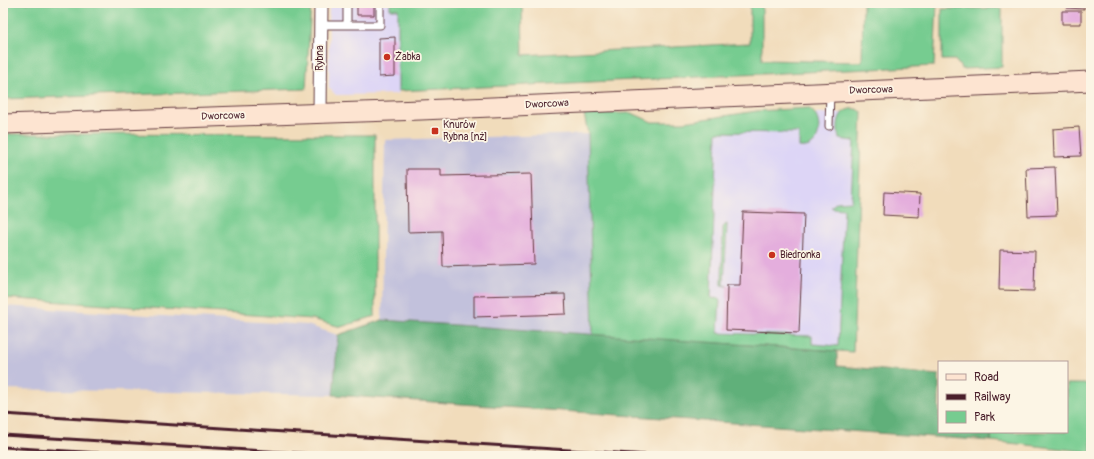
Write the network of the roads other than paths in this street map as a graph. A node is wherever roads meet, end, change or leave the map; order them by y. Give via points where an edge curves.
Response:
1 (321, 3) edge
2 (347, 3) edge
3 (380, 3) edge
4 (320, 25) junction
5 (347, 25) junction
6 (1091, 81) edge
7 (830, 92) junction
8 (320, 113) junction
9 (3, 124) edge
10 (829, 126) dead end

1 - 4 street, Rybna
2 - 5 lane
3 - 5 lane via 380,25
4 - 5 lane
4 - 8 street, Rybna
6 - 7 main road, Dworcowa
7 - 8 main road, Dworcowa
7 - 10 lane
8 - 9 main road, Dworcowa

